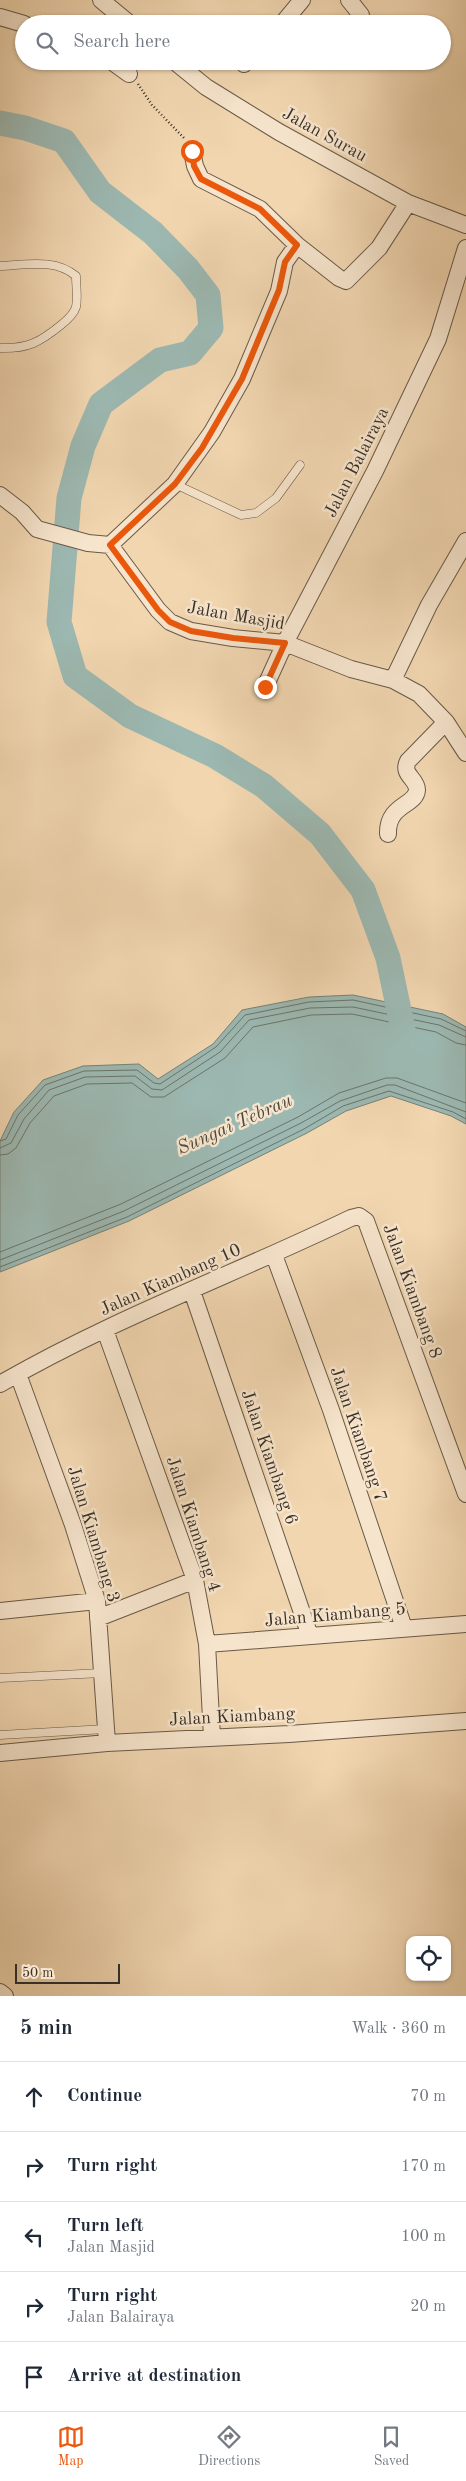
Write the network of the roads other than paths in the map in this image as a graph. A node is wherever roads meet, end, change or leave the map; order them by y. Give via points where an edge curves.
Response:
1 (101, 0) edge
2 (302, 0) edge
3 (349, 0) edge
4 (119, 15) edge
5 (290, 15) edge
6 (361, 15) dead end
7 (0, 17) edge
8 (15, 21) edge
9 (123, 70) edge
10 (185, 70) edge
11 (129, 74) road end
12 (192, 151) road end
13 (408, 203) junction
14 (466, 225) edge
15 (297, 245) junction
16 (466, 248) edge
17 (0, 266) edge
18 (0, 348) edge
19 (300, 465) dead end
20 (175, 484) junction
21 (0, 495) edge
22 (466, 541) edge
23 (110, 545) junction
24 (285, 643) junction
25 (393, 680) junction
26 (265, 687) dead end
27 (446, 722) junction
28 (466, 753) edge
29 (388, 834) dead end
30 (359, 1216) joint
31 (274, 1255) junction
32 (192, 1291) junction
33 (105, 1330) junction
34 (18, 1374) junction
35 (0, 1384) edge
36 (466, 1494) edge
37 (195, 1580) junction
38 (96, 1601) junction
39 (0, 1612) edge
40 (98, 1618) junction
41 (466, 1624) edge
42 (404, 1628) junction
43 (310, 1636) junction
44 (208, 1644) junction
45 (102, 1673) junction
46 (0, 1678) edge
47 (466, 1721) edge
48 (0, 1735) edge
49 (107, 1736) junction
50 (212, 1737) junction
51 (0, 1752) edge
52 (0, 1992) edge
53 (5, 1996) edge

1 - 4 street
2 - 5 street
3 - 6 street
7 - 8 street
9 - 11 street
10 - 13 street, Jalan Surau via 206,87 271,127
12 - 15 street via 194,166 201,179 260,209
13 - 14 street, Jalan Surau
13 - 15 street via 379,248 346,281
15 - 20 street via 285,262 276,299 242,379 202,448
16 - 24 street, Jalan Balairaya via 438,339 375,471
17 - 18 lane via 52,264 66,268 76,276 76,309 67,321 41,341 27,346
19 - 20 lane via 276,498 256,513 241,515
20 - 23 street
21 - 23 street via 37,529 88,543
22 - 25 street via 428,604
23 - 24 street, Jalan Masjid via 170,622 191,631
24 - 25 street, Jalan Masjid via 352,669
24 - 26 street, Jalan Balairaya
25 - 27 street, Jalan Masjid via 420,694
27 - 28 street, Jalan Masjid
27 - 29 street via 408,761 406,772 417,792 392,815
30 - 31 street, Jalan Kiambang 10
30 - 36 street, Jalan Kiambang 8 via 366,1221
31 - 32 street, Jalan Kiambang 10
31 - 42 street, Jalan Kiambang 7 via 331,1410
32 - 33 street, Jalan Kiambang 10
32 - 43 street, Jalan Kiambang 6
33 - 34 street, Jalan Kiambang 10
33 - 37 street, Jalan Kiambang 4
34 - 35 street, Jalan Kiambang 10
34 - 38 street, Jalan Kiambang 3 via 73,1525
37 - 40 street
37 - 44 street, Jalan Kiambang 4
38 - 39 street
38 - 40 street, Jalan Kiambang 3
40 - 45 street, Jalan Kiambang 3
41 - 42 street, Jalan Kiambang 5
42 - 43 street, Jalan Kiambang 5
43 - 44 street, Jalan Kiambang 5
44 - 50 street, Jalan Kiambang 4
45 - 46 lane
45 - 49 street, Jalan Kiambang 3
47 - 50 street, Jalan Kiambang
48 - 49 lane
49 - 50 street, Jalan Kiambang
49 - 51 street, Jalan Kiambang
52 - 53 street

